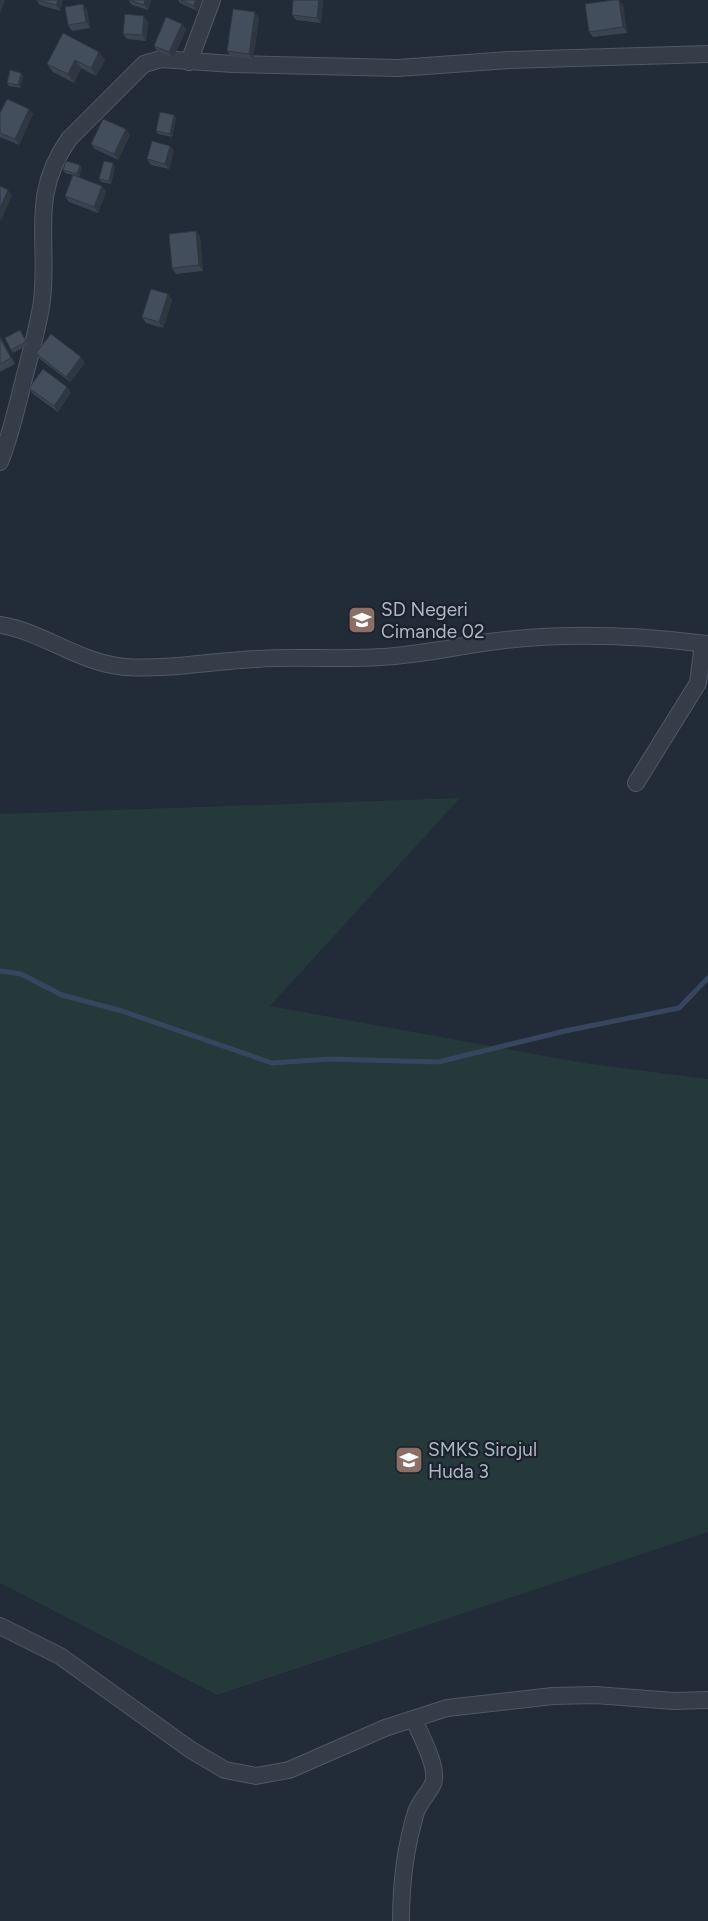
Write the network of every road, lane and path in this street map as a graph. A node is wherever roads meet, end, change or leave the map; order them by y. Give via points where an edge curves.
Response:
1 (212, 0) edge
2 (708, 54) edge
3 (189, 62) junction
4 (0, 462) edge
5 (0, 625) edge
6 (706, 644) edge
7 (636, 783) dead end
8 (0, 1626) edge
9 (708, 1700) edge
10 (414, 1719) junction
11 (401, 1921) edge

1 - 3 street
2 - 3 street via 509,60 390,68
3 - 4 street via 161,59 144,64 79,127 52,165 44,195 43,282 39,318 9,439
5 - 6 street via 29,632 96,661 141,667 256,659 381,657 545,638 623,636
6 - 7 street via 698,683
8 - 10 street via 60,1656 191,1750 225,1770 256,1776 289,1770 385,1728
9 - 10 street via 553,1696 447,1708
10 - 11 street via 434,1769 434,1782 422,1797 411,1831 402,1880

